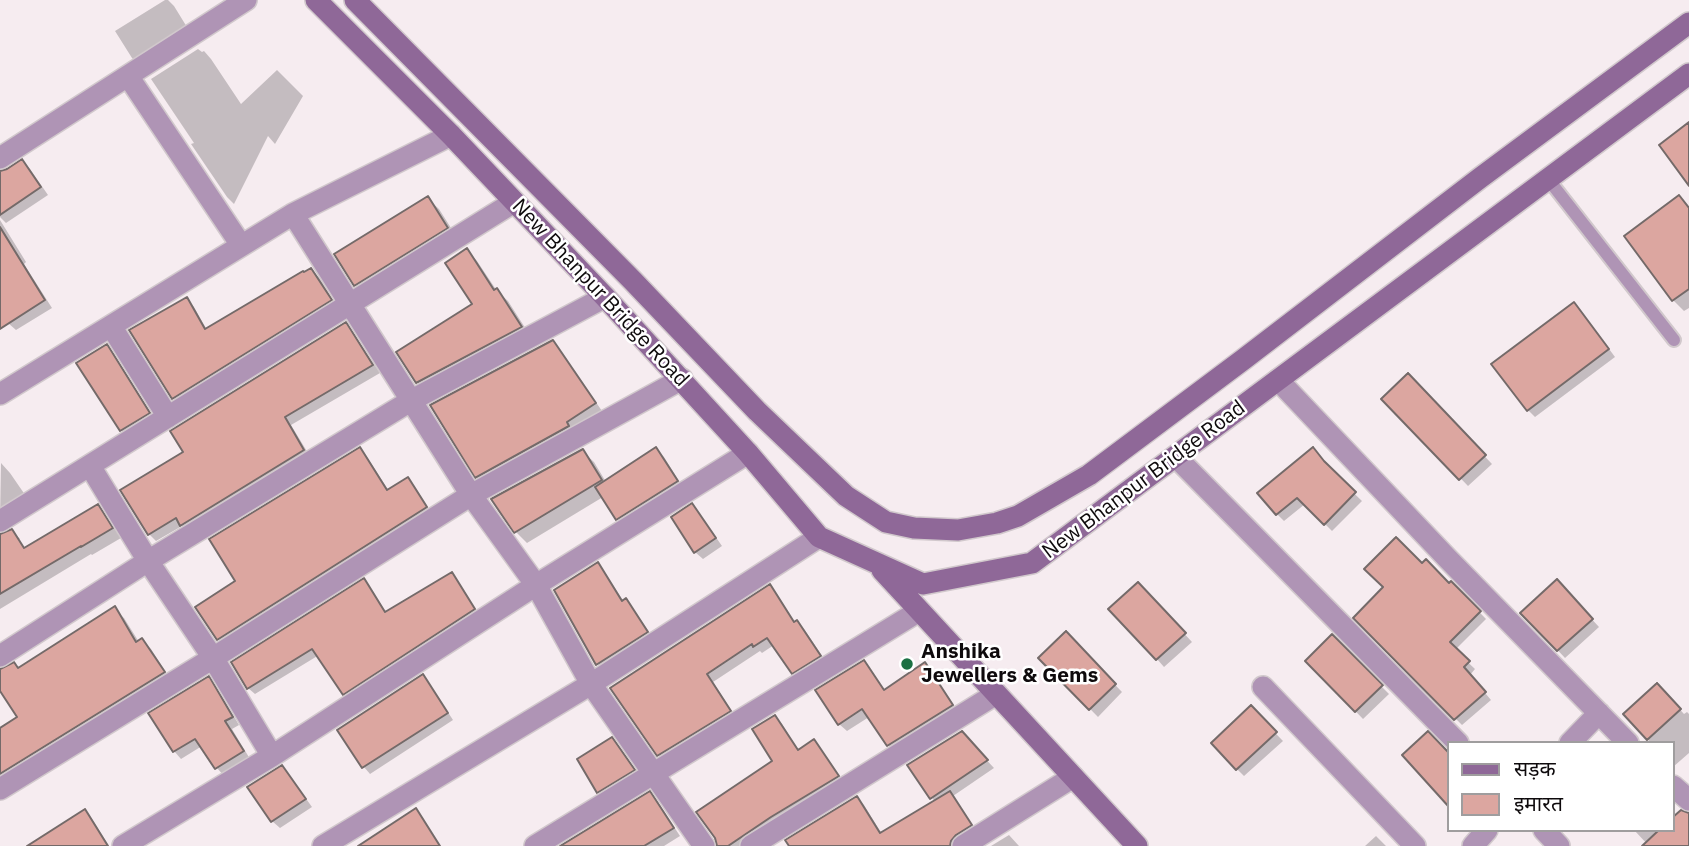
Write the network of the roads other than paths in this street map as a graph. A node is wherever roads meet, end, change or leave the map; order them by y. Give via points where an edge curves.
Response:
1 (246, 0) edge
2 (317, 0) edge
3 (355, 0) edge
4 (1689, 23) edge
5 (1689, 74) edge
6 (128, 76) junction
7 (451, 135) junction
8 (0, 158) edge
9 (1548, 179) junction
10 (514, 202) junction
11 (293, 214) junction
12 (241, 245) junction
13 (605, 297) junction
14 (351, 304) junction
15 (111, 326) junction
16 (1674, 340) dead end
17 (682, 379) junction
18 (1278, 380) junction
19 (0, 394) edge
20 (412, 400) junction
21 (168, 418) junction
22 (748, 453) junction
23 (1176, 457) junction
24 (90, 466) junction
25 (471, 495) junction
26 (0, 522) edge
27 (819, 537) junction
28 (148, 561) junction
29 (874, 562) junction
30 (536, 585) junction
31 (919, 611) junction
32 (0, 656) edge
33 (213, 658) junction
34 (591, 684) junction
35 (1263, 687) dead end
36 (996, 694) junction
37 (1599, 713) junction
38 (1456, 741) edge
39 (1572, 741) edge
40 (1626, 741) edge
41 (272, 756) junction
42 (653, 774) junction
43 (1073, 777) junction
44 (1675, 788) edge
45 (0, 789) edge
46 (1689, 800) edge
47 (1485, 832) edge
48 (1546, 832) edge
49 (123, 846) edge
50 (323, 846) edge
51 (535, 846) edge
52 (704, 846) edge
53 (751, 846) edge
54 (963, 846) edge
55 (1137, 846) edge
56 (1415, 846) edge
57 (1473, 846) edge
58 (1559, 846) edge

1 - 6 street
2 - 7 street, New Bhanpur Bridge Road
3 - 4 street, New Bhanpur Bridge Road via 846,496 886,522 958,530 1018,516 1089,475
5 - 9 street, New Bhanpur Bridge Road
6 - 8 street
6 - 12 street
7 - 10 street, New Bhanpur Bridge Road
7 - 11 street
9 - 16 lane
9 - 18 street, New Bhanpur Bridge Road
10 - 13 street, New Bhanpur Bridge Road
10 - 14 street
11 - 12 street
11 - 14 street
12 - 15 street
13 - 17 street, New Bhanpur Bridge Road
13 - 20 street
14 - 20 street
14 - 21 street
15 - 19 street
15 - 21 street
17 - 22 street, New Bhanpur Bridge Road
17 - 25 street
18 - 23 street, New Bhanpur Bridge Road
18 - 37 street
20 - 25 street
20 - 28 street
21 - 24 street
22 - 27 street, New Bhanpur Bridge Road
22 - 30 street
23 - 29 street, New Bhanpur Bridge Road via 1032,563 923,584
23 - 38 street
24 - 26 street
24 - 28 street
25 - 30 street
25 - 33 street
27 - 29 street, New Bhanpur Bridge Road
27 - 34 street
28 - 32 street
28 - 33 street
29 - 31 street
30 - 34 street
30 - 41 street
31 - 36 street
31 - 42 street
33 - 41 street
33 - 45 street
34 - 42 street
34 - 50 street
35 - 56 street
36 - 43 street
36 - 53 street
37 - 39 street
37 - 40 street
41 - 49 street
42 - 51 street
42 - 52 street
43 - 54 street
43 - 55 street
44 - 46 street
47 - 57 street
48 - 58 street

